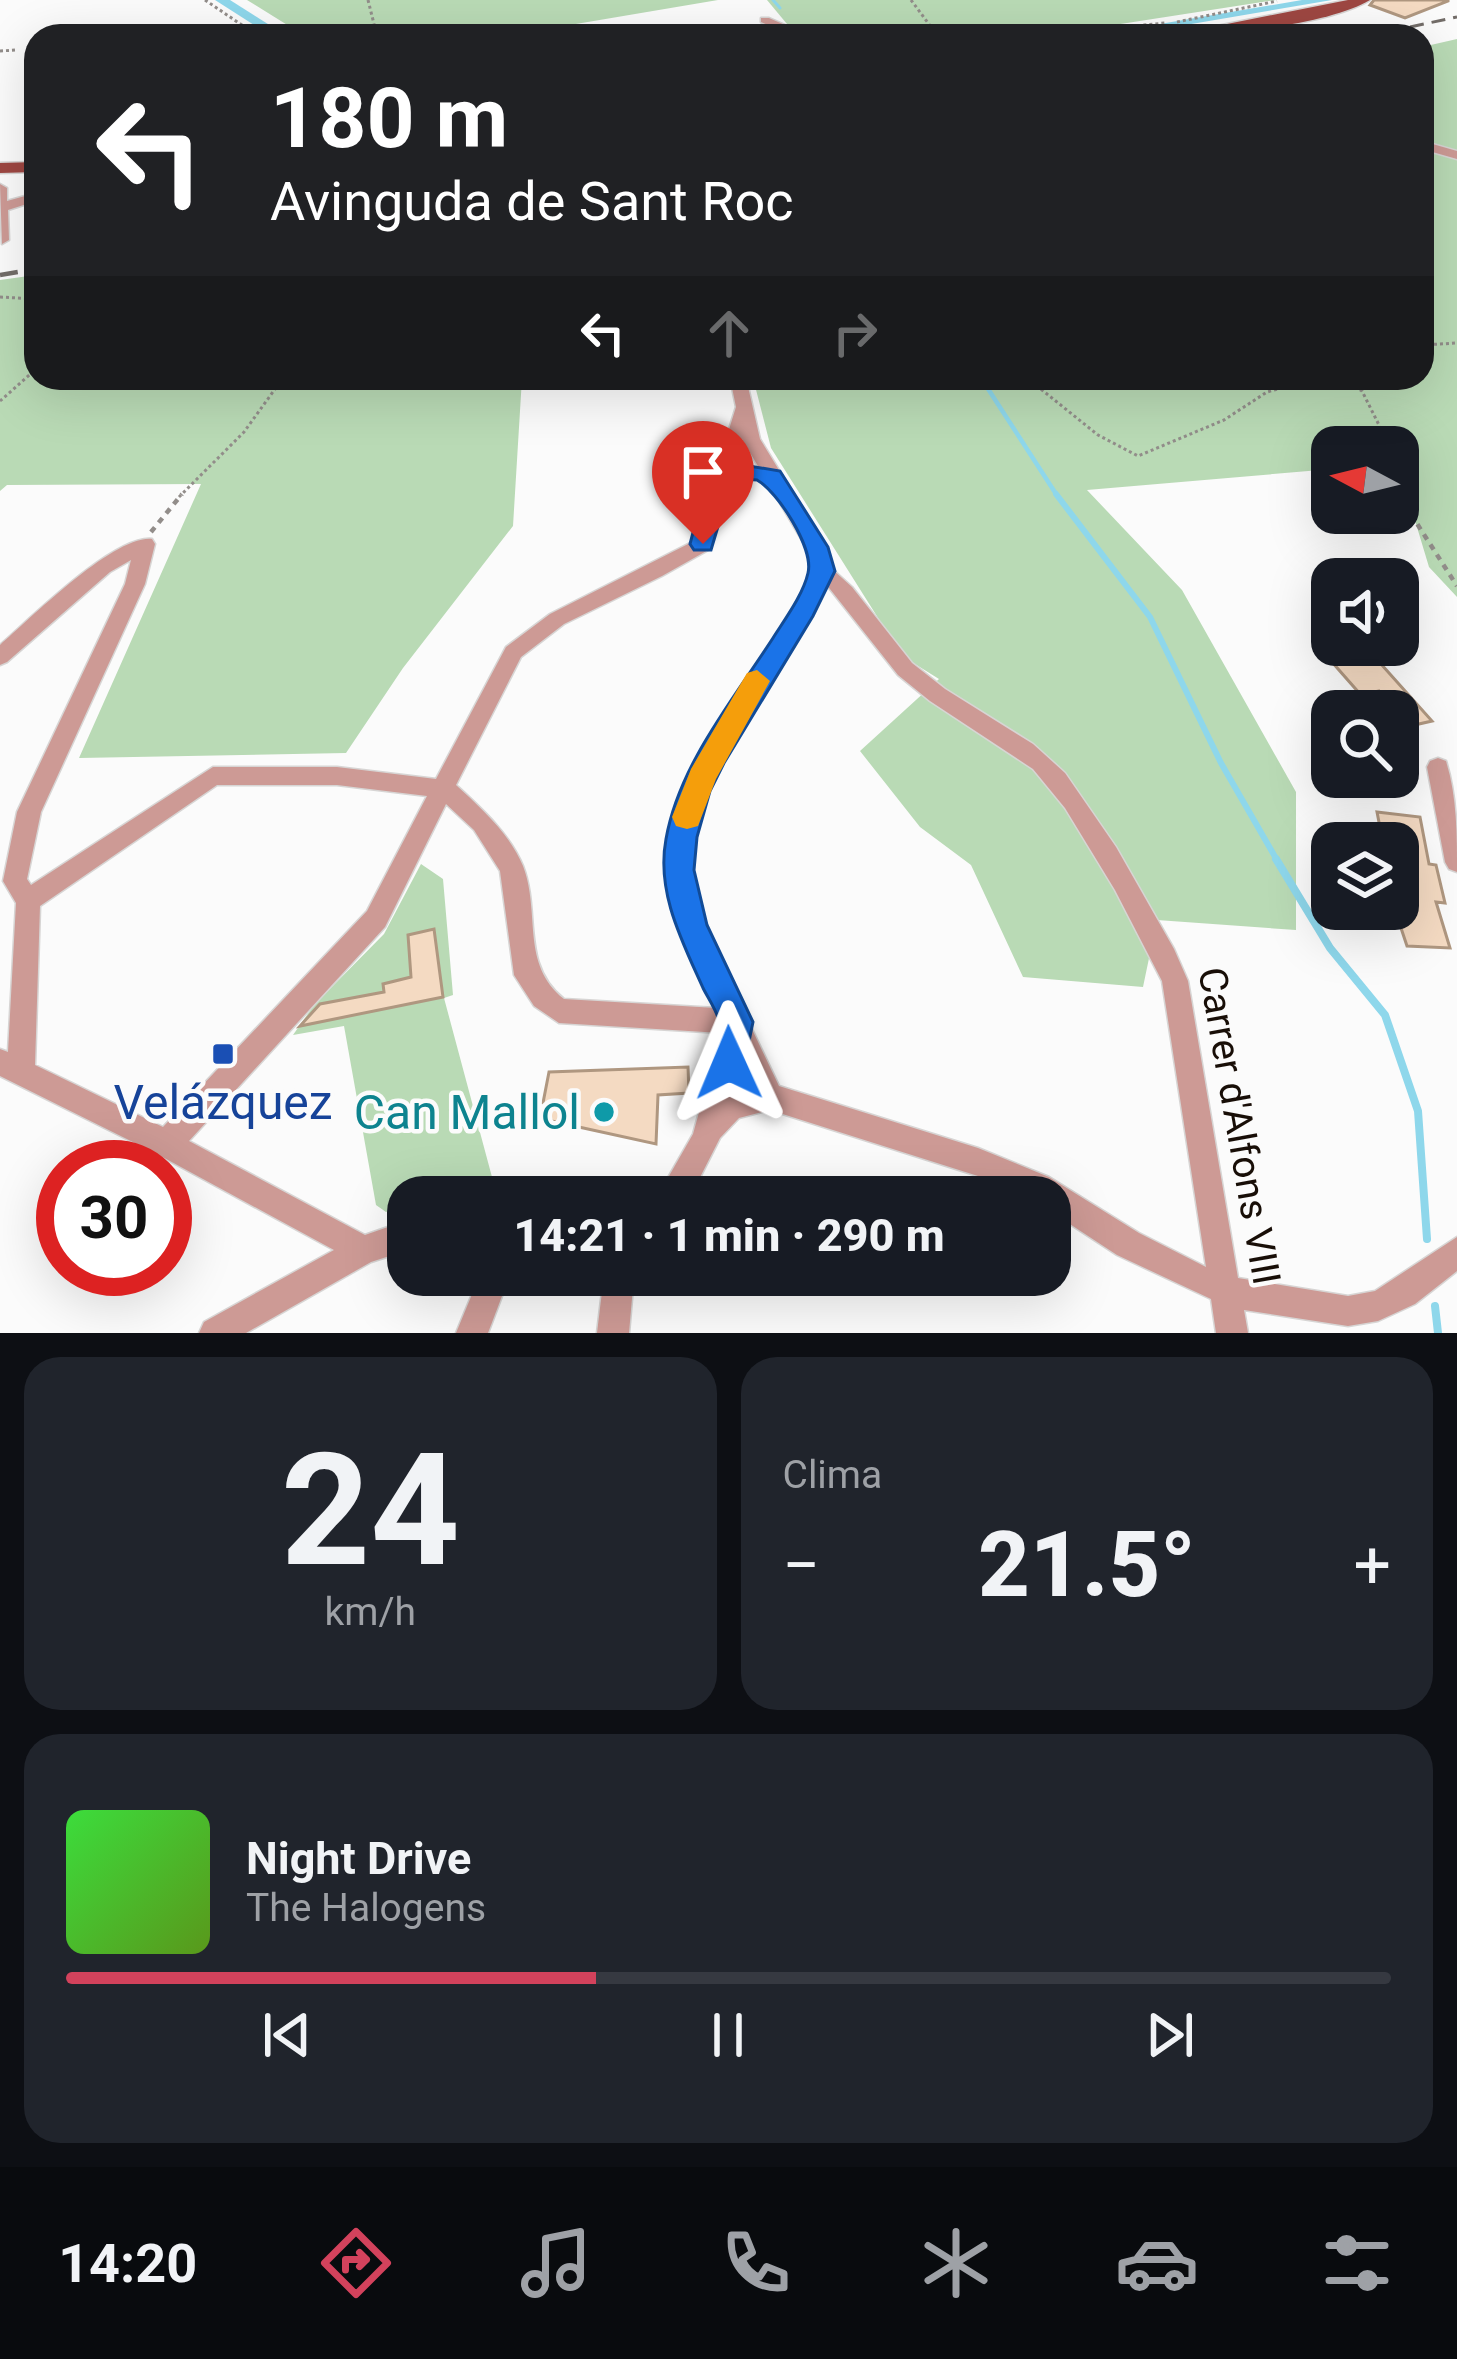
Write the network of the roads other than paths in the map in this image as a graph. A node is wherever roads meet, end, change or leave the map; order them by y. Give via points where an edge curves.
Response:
1 (1364, 0) edge
2 (765, 20) dead end
3 (775, 24) edge
4 (1253, 24) edge
5 (17, 168) edge
6 (1, 187) edge
7 (24, 197) edge
8 (3, 207) junction
9 (2, 240) edge
10 (740, 390) edge
11 (742, 410) junction
12 (771, 477) junction
13 (716, 490) junction
14 (822, 571) junction
15 (0, 657) edge
16 (1438, 767) dead end
17 (445, 789) junction
18 (1457, 862) edge
19 (28, 901) junction
20 (736, 1022) junction
21 (10, 1067) edge
22 (770, 1097) junction
23 (159, 1140) edge
24 (171, 1140) edge
25 (702, 1141) junction
26 (192, 1157) edge
27 (683, 1176) edge
28 (387, 1242) edge
29 (364, 1250) junction
30 (1457, 1252) edge
31 (1227, 1291) junction
32 (487, 1296) edge
33 (617, 1296) edge
34 (214, 1333) edge
35 (472, 1333) edge
36 (613, 1333) edge
37 (1232, 1333) edge

1 - 4 main road
2 - 3 street
5 - 6 street
6 - 8 street
7 - 8 street
8 - 9 street
10 - 11 street
11 - 12 street, Carrer d'Alfons VIII
11 - 13 street
12 - 13 street via 737,471
12 - 14 street, Carrer d'Alfons VIII via 816,547
13 - 17 street via 703,544 650,577 567,611 513,652
14 - 20 street via 712,756 682,837 686,908
14 - 31 street, Carrer d'Alfons VIII via 921,683 1058,780 1166,956
15 - 19 street via 103,567 145,544 135,584 29,812 15,881
16 - 18 street
17 - 19 street via 338,776 213,776
17 - 20 street via 512,869 527,974 559,1011
17 - 24 street via 376,920
19 - 21 street
20 - 22 street
20 - 25 street
21 - 23 street
22 - 25 street via 730,1108
22 - 31 street via 1039,1187 1128,1244
25 - 27 street
26 - 29 street
28 - 29 street
29 - 34 street
30 - 31 street via 1378,1306 1348,1311
31 - 37 street, Carrer d'Alfons VIII
32 - 35 street
33 - 36 street

